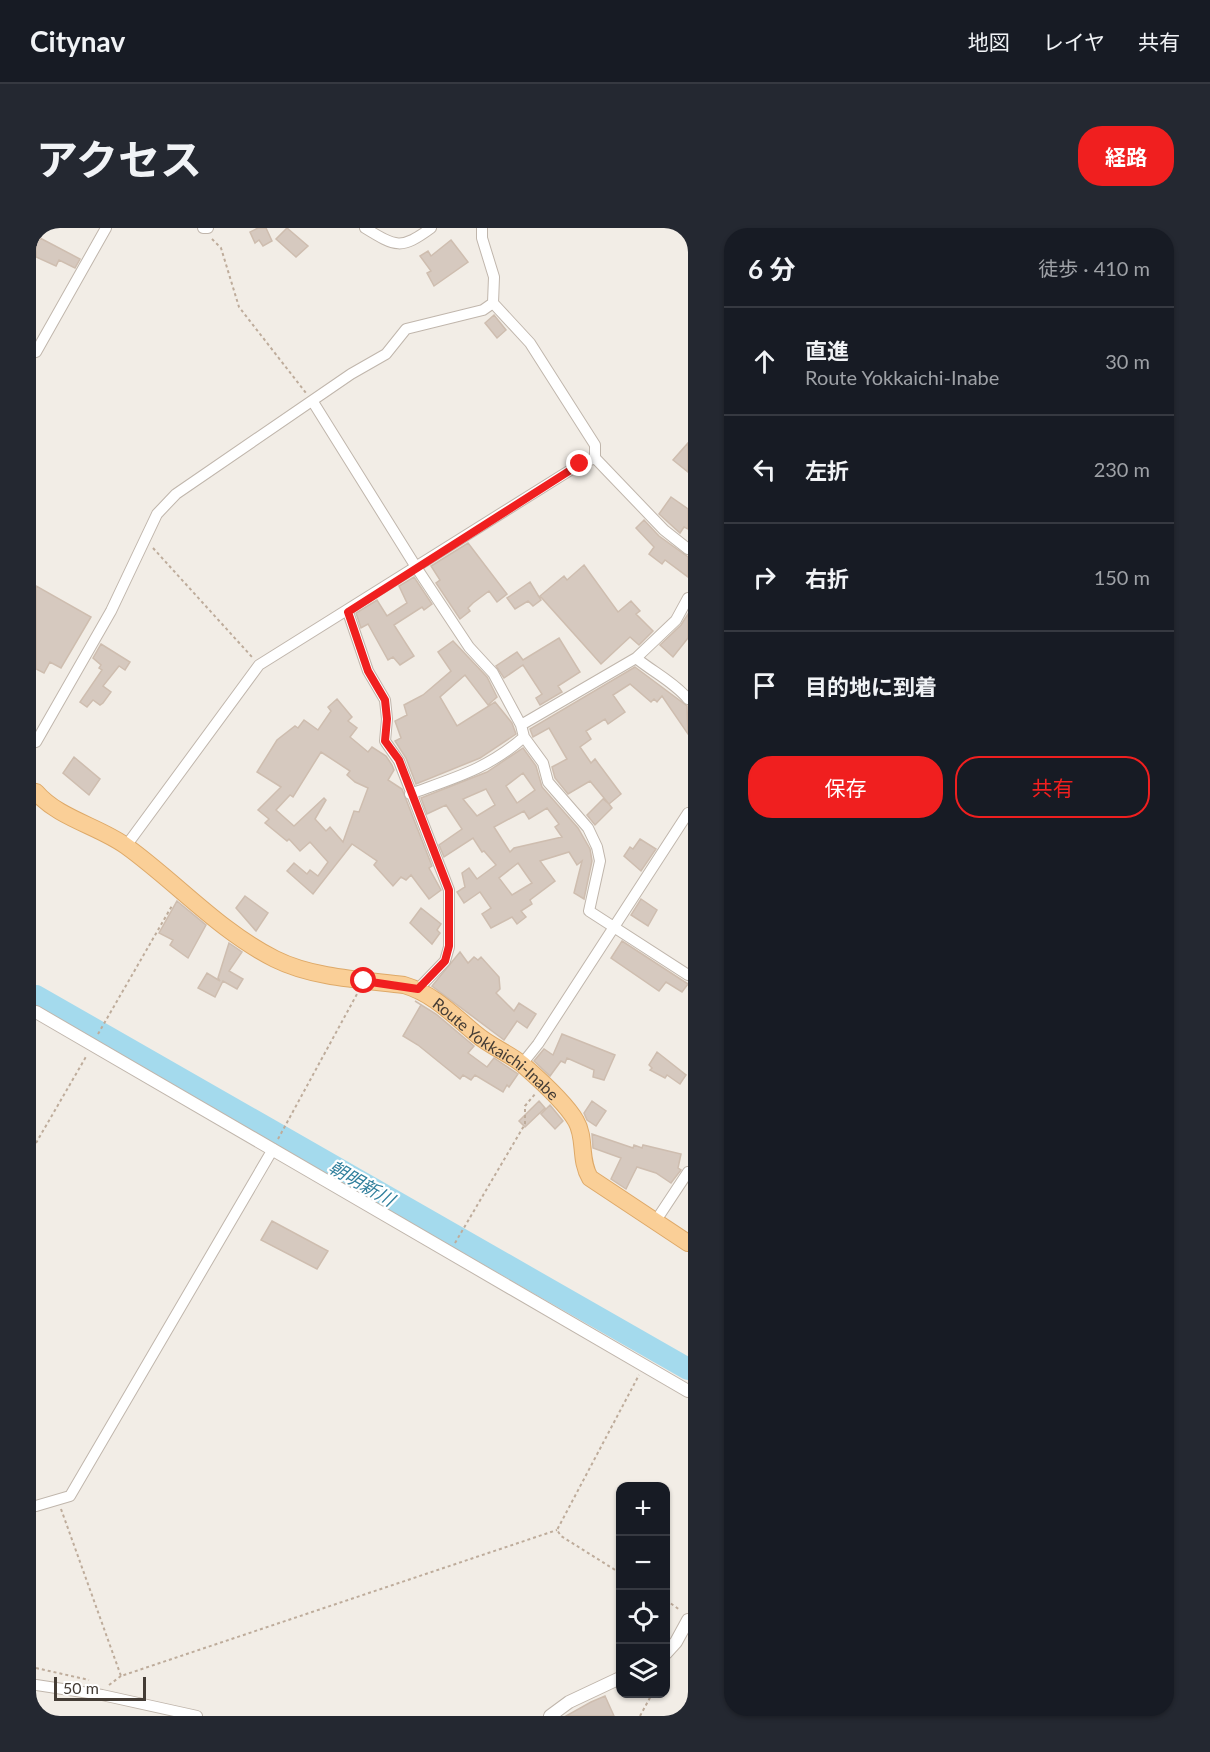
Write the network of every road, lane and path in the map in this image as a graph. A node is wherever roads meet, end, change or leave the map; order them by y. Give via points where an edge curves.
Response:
1 (106, 228) edge
2 (365, 228) edge
3 (431, 228) edge
4 (482, 228) edge
5 (205, 229) edge
6 (493, 303) junction
7 (36, 352) edge
8 (313, 402) junction
9 (595, 458) junction
10 (146, 539) junction
11 (688, 549) edge
12 (416, 567) junction
13 (688, 598) edge
14 (348, 612) junction
15 (636, 658) junction
16 (260, 665) junction
17 (688, 699) edge
18 (521, 725) junction
19 (524, 737) junction
20 (36, 742) edge
21 (36, 792) edge
22 (410, 794) junction
23 (688, 813) edge
24 (126, 846) junction
25 (181, 891) junction
26 (613, 926) junction
27 (688, 975) edge
28 (364, 981) junction
29 (418, 989) junction
30 (36, 1012) edge
31 (93, 1041) junction
32 (522, 1064) junction
33 (542, 1085) junction
34 (36, 1143) edge
35 (275, 1144) junction
36 (688, 1172) edge
37 (655, 1222) junction
38 (454, 1243) dead end
39 (688, 1244) edge
40 (645, 1364) junction
41 (688, 1391) edge
42 (58, 1500) junction
43 (36, 1506) edge
44 (557, 1530) junction
45 (616, 1570) edge
46 (670, 1603) edge
47 (688, 1614) edge
48 (688, 1620) edge
49 (670, 1649) edge
50 (36, 1668) edge
51 (121, 1676) junction
52 (616, 1680) edge
53 (89, 1681) dead end
54 (36, 1685) edge
55 (108, 1686) dead end
56 (650, 1698) edge
57 (197, 1716) edge
58 (550, 1716) edge
59 (640, 1716) edge

1 - 7 street
2 - 3 street via 398,244 411,242
4 - 6 street via 494,277
5 - 8 path via 220,248 239,307
6 - 8 street via 483,310 406,329 386,354
6 - 9 street via 530,343 595,445
8 - 10 street via 176,494 157,514
8 - 12 street
9 - 11 street via 664,530
9 - 12 street
10 - 16 path
10 - 20 street via 111,611
12 - 14 street
12 - 18 street via 469,646 493,673
13 - 15 street via 676,620
14 - 16 street
14 - 22 street via 368,671 385,700 385,741 399,760
15 - 17 street
15 - 18 street
16 - 24 street
18 - 19 street
19 - 22 street via 484,766
19 - 26 street via 543,763 548,782 588,828 597,847 600,861 589,911
21 - 24 main road, Route Yokkaichi-Inabe via 56,809
22 - 29 street via 449,890 449,946 445,961
23 - 26 street
24 - 25 main road, Route Yokkaichi-Inabe
25 - 28 main road, Route Yokkaichi-Inabe via 222,925 276,960
25 - 31 path
26 - 27 street
26 - 32 street
28 - 29 main road, Route Yokkaichi-Inabe
28 - 35 path
29 - 32 main road, Route Yokkaichi-Inabe via 477,1036
30 - 31 street
31 - 34 path
31 - 35 street
32 - 33 main road, Route Yokkaichi-Inabe
33 - 37 main road, Route Yokkaichi-Inabe via 578,1123 584,1168 590,1178
33 - 38 path via 525,1106 525,1124
35 - 40 street
35 - 42 street via 70,1496
36 - 37 street
37 - 39 main road, Route Yokkaichi-Inabe
40 - 41 street
40 - 44 path
42 - 43 street
42 - 51 path
44 - 45 path
44 - 51 path
46 - 47 path
48 - 49 street
50 - 53 path
51 - 55 path
52 - 58 street via 569,1702
54 - 57 street
56 - 59 path

